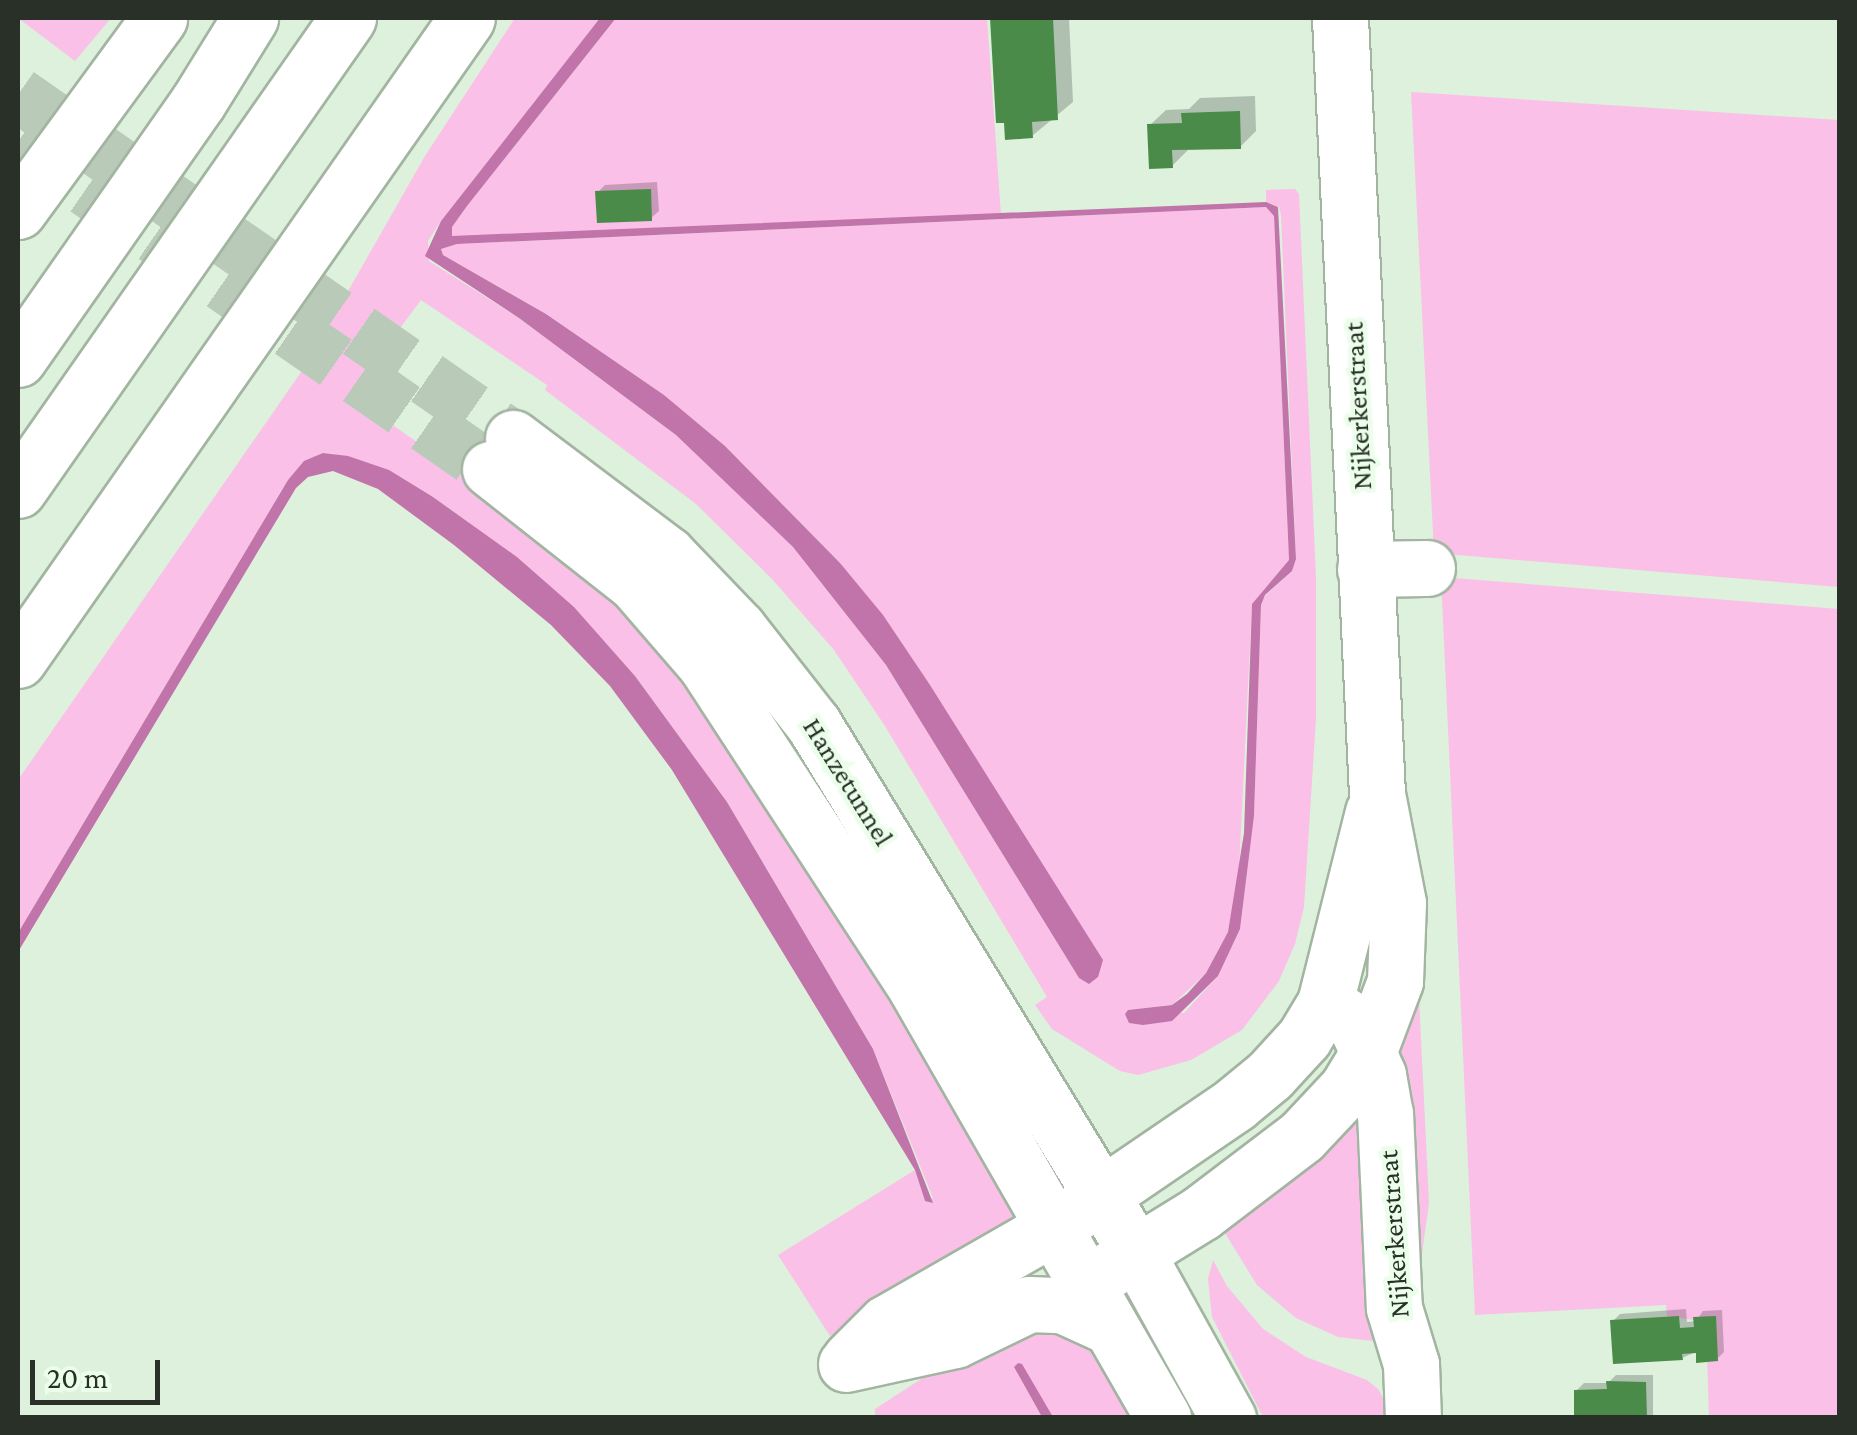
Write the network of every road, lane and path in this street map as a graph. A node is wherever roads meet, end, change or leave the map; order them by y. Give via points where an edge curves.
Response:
1 (159, 18) edge
2 (250, 18) edge
3 (348, 18) edge
4 (467, 18) edge
5 (1340, 18) edge
6 (18, 211) edge
7 (18, 359) edge
8 (18, 490) edge
9 (1427, 568) dead end
10 (1365, 569) junction
11 (18, 660) edge
12 (1377, 794) junction
13 (1326, 1002) junction
14 (1368, 1053) junction
15 (1102, 1196) junction
16 (1052, 1228) junction
17 (1137, 1254) junction
18 (1098, 1305) junction
19 (1162, 1418) edge
20 (1228, 1418) edge
21 (1413, 1418) edge

1 - 6 main road
2 - 7 main road
3 - 8 main road
4 - 11 main road
5 - 10 main road, Nijkerkerstraat
9 - 10 main road
10 - 12 main road, Nijkerkerstraat
12 - 13 main road, Nijkerkerstraat
12 - 14 main road, Nijkerkerstraat via 1400,938 1388,1009
13 - 14 main road, Nijkerkerstraat via 1354,1022
13 - 15 main road, Nijkerkerstraat via 1270,1075
14 - 17 main road, Nijkerkerstraat via 1347,1088 1302,1136
14 - 21 main road, Nijkerkerstraat via 1385,1113 1394,1308 1410,1364
15 - 16 main road, Nijkerkerstraat
15 - 16 main road, Hanzetunnel via 814,725 738,628 667,554 502,453 635,583 705,664 916,988
15 - 17 main road
16 - 18 main road
16 - 18 main road, Nijkerkerstraat via 886,1323 846,1364 955,1340 1029,1304
17 - 18 main road, Nijkerkerstraat
17 - 20 main road
18 - 19 main road

